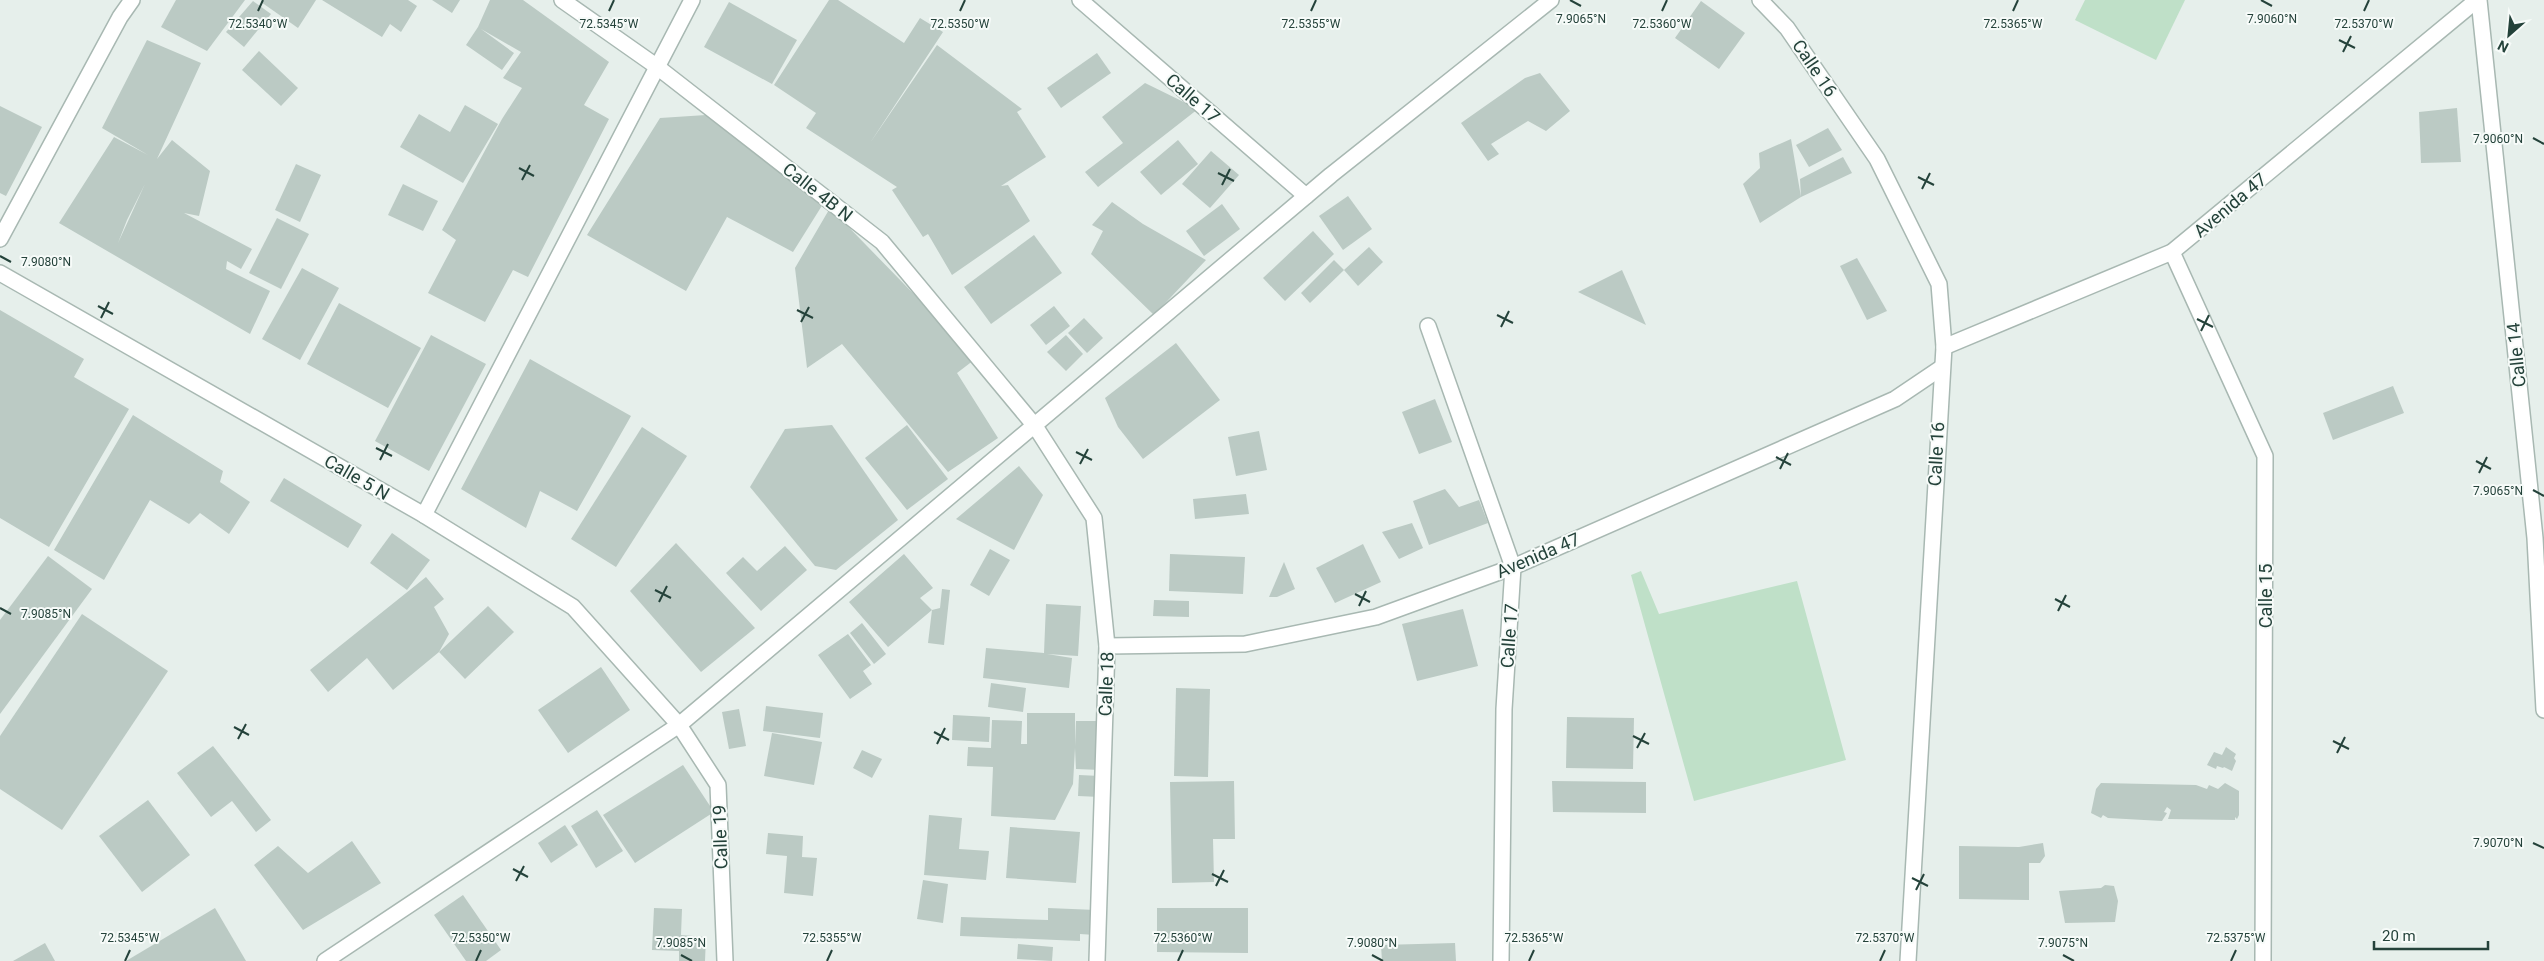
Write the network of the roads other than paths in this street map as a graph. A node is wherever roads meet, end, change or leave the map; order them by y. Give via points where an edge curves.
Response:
1 (132, 0) edge
2 (562, 0) edge
3 (692, 0) edge
4 (1080, 0) edge
5 (1551, 0) edge
6 (1760, 0) edge
7 (2478, 0) edge
8 (656, 66) junction
9 (1306, 196) junction
10 (0, 238) edge
11 (2172, 252) junction
12 (0, 273) edge
13 (1428, 326) dead end
14 (1944, 347) junction
15 (1941, 368) junction
16 (1035, 426) junction
17 (424, 515) junction
18 (1513, 567) junction
19 (1107, 646) junction
20 (2544, 710) edge
21 (679, 725) junction
22 (325, 961) edge
23 (725, 961) edge
24 (1097, 961) edge
25 (1501, 961) edge
26 (1908, 961) edge
27 (2263, 961) edge

1 - 10 street
2 - 8 street, Calle 4B N
3 - 8 street
4 - 9 street, Calle 17
5 - 9 street
6 - 14 street, Calle 16 via 1787,28 1877,158 1939,284
7 - 11 street, Avenida 47
7 - 20 street, Calle 14 via 2535,538
8 - 16 street, Calle 4B N via 882,242
8 - 17 street
9 - 16 street
11 - 14 street, Avenida 47
11 - 27 street, Calle 15 via 2265,456
12 - 17 street, Calle 5 N
13 - 18 street, Calle 17
14 - 15 street, Calle 16
15 - 18 street, Avenida 47 via 1895,399
15 - 26 street, Calle 16
16 - 19 street, Calle 18 via 1094,518
16 - 21 street
17 - 21 street, Calle 5 N via 573,607
18 - 19 street, Avenida 47 via 1376,617 1244,644
18 - 25 street, Calle 17 via 1504,709
19 - 24 street, Calle 18
21 - 22 street
21 - 23 street, Calle 19 via 718,785

